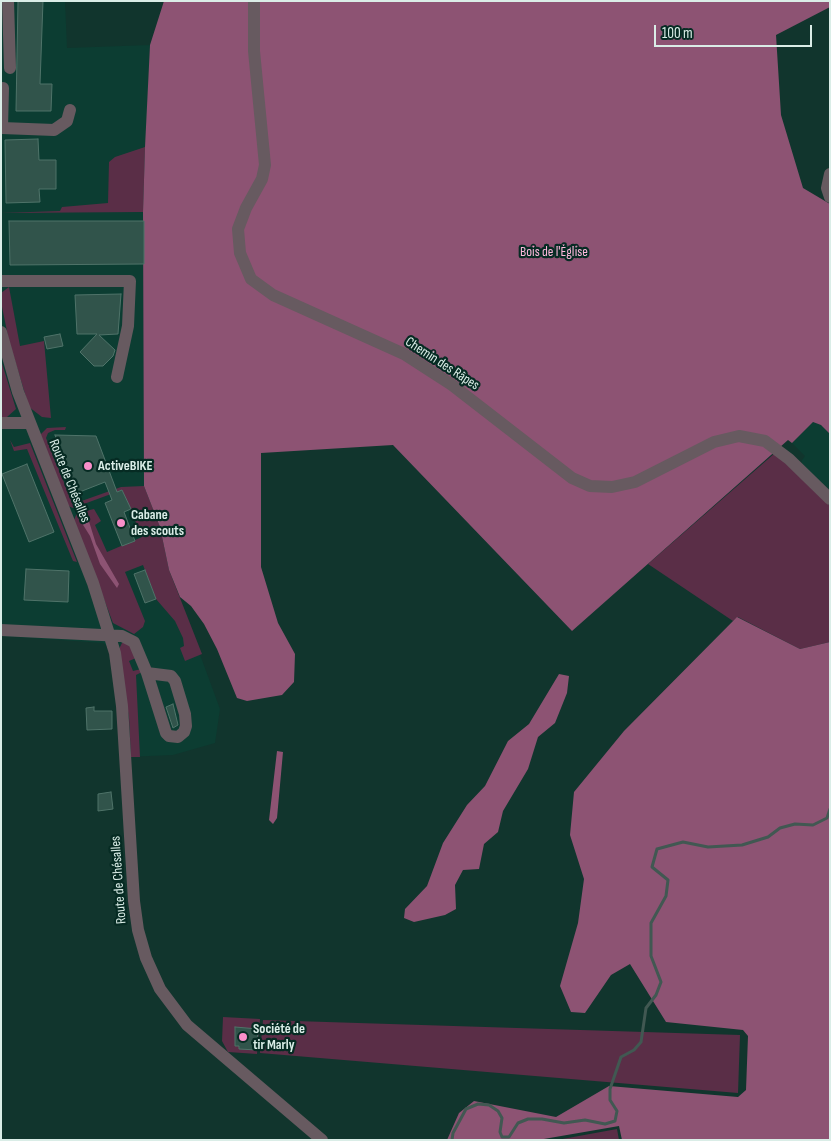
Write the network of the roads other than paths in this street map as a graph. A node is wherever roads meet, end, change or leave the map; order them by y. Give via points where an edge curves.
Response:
1 (8, 1) edge
2 (254, 1) edge
3 (10, 68) dead end
4 (2, 88) dead end
5 (70, 110) dead end
6 (2, 128) edge
7 (830, 174) edge
8 (830, 197) edge
9 (1, 281) edge
10 (1, 332) edge
11 (116, 377) dead end
12 (1, 423) edge
13 (29, 423) junction
14 (830, 499) edge
15 (1, 630) edge
16 (110, 635) junction
17 (147, 672) junction
18 (322, 1140) edge

1 - 3 street
2 - 14 street, Chemin des Râpes via 254,51 265,165 262,179 238,229 240,253 251,279 273,295 404,354 452,385 572,478 590,486 612,487 635,482 714,442 739,436 765,441 789,459
4 - 6 street
5 - 6 street via 67,120 54,130
7 - 8 street via 827,188
9 - 11 street via 130,281 128,326
10 - 13 street, Route de Chésalles
12 - 13 street
13 - 16 street, Route de Chésalles via 93,583
15 - 16 street
16 - 17 street via 134,642
16 - 18 street, Route de Chésalles via 122,706 138,930 146,958 160,990 187,1026
17 - 17 street via 166,733 178,737 186,726 175,681 171,676

